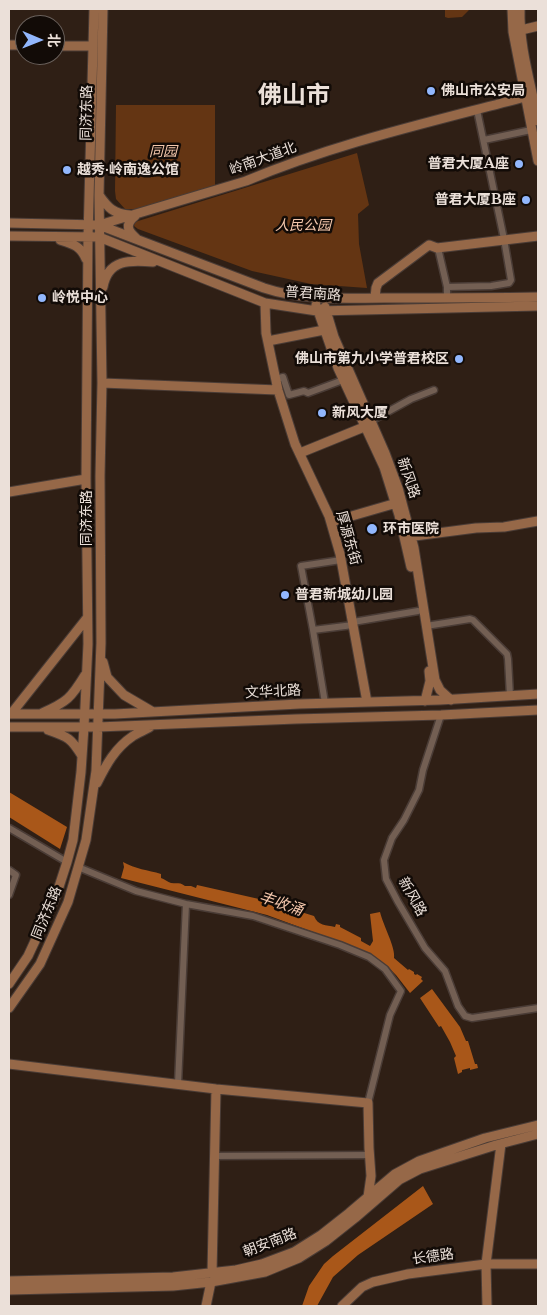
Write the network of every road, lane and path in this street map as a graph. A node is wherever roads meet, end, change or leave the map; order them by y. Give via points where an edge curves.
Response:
1 (94, 9) edge
2 (103, 9) edge
3 (512, 9) edge
4 (520, 9) edge
5 (538, 26) edge
6 (517, 31) junction
7 (65, 46) edge
8 (93, 46) junction
9 (525, 98) junction
10 (477, 110) junction
11 (538, 121) edge
12 (531, 130) junction
13 (484, 140) junction
14 (538, 161) edge
15 (99, 195) junction
16 (138, 214) junction
17 (9, 223) edge
18 (88, 224) junction
19 (99, 225) junction
20 (9, 236) edge
21 (538, 236) edge
22 (50, 237) junction
23 (88, 237) junction
24 (99, 237) junction
25 (504, 239) junction
26 (139, 240) junction
27 (438, 248) junction
28 (88, 262) junction
29 (162, 262) junction
30 (447, 287) junction
31 (538, 297) edge
32 (319, 298) junction
33 (375, 298) junction
34 (448, 298) junction
35 (265, 302) junction
36 (100, 305) junction
37 (538, 306) edge
38 (322, 311) junction
39 (324, 330) junction
40 (268, 341) junction
41 (276, 379) junction
42 (343, 380) junction
43 (102, 383) junction
44 (278, 390) junction
45 (434, 390) dead end
46 (369, 424) junction
47 (300, 453) junction
48 (86, 479) junction
49 (9, 492) edge
50 (398, 502) junction
51 (331, 522) junction
52 (538, 522) edge
53 (408, 537) junction
54 (342, 560) junction
55 (418, 611) junction
56 (87, 618) junction
57 (353, 623) junction
58 (426, 626) junction
59 (313, 630) junction
60 (101, 654) junction
61 (86, 672) junction
62 (538, 694) edge
63 (510, 696) junction
64 (451, 700) junction
65 (425, 701) junction
66 (367, 702) junction
67 (325, 703) junction
68 (538, 710) edge
69 (154, 712) junction
70 (10, 714) edge
71 (38, 714) junction
72 (85, 714) junction
73 (98, 714) junction
74 (441, 715) junction
75 (155, 725) junction
76 (9, 727) edge
77 (39, 727) junction
78 (84, 727) junction
79 (98, 727) junction
80 (82, 757) junction
81 (94, 790) junction
82 (9, 828) edge
83 (67, 862) junction
84 (78, 867) junction
85 (9, 870) edge
86 (9, 895) edge
87 (186, 904) junction
88 (9, 984) edge
89 (9, 1008) edge
90 (538, 1008) edge
91 (9, 1064) edge
92 (178, 1084) junction
93 (216, 1088) junction
94 (368, 1103) junction
95 (538, 1125) edge
96 (538, 1134) edge
97 (499, 1145) junction
98 (370, 1155) junction
99 (214, 1156) junction
100 (368, 1197) junction
101 (482, 1264) junction
102 (538, 1264) edge
103 (211, 1278) junction
104 (9, 1281) edge
105 (9, 1290) edge
106 (206, 1306) edge
107 (342, 1306) edge
108 (481, 1306) edge
109 (487, 1306) edge

1 - 8 main road, 同济东路
2 - 15 main road, 同济东路
3 - 6 main road
4 - 6 main road
5 - 6 main road
6 - 9 main road
6 - 11 main road
7 - 8 main road
8 - 18 main road, 同济东路
9 - 10 main road, 岭南大道北
9 - 12 main road
10 - 13 street
10 - 16 main road, 岭南大道北 via 341,146 246,182
12 - 13 street
12 - 14 main road
13 - 25 street
15 - 16 main road via 109,209 123,214
15 - 19 main road, 同济东路
16 - 19 main road, 岭南大道北
16 - 26 main road via 128,226 131,234
17 - 18 main road, 岭南大道北
18 - 19 main road, 岭南大道北
18 - 23 main road, 同济东路
19 - 24 main road, 同济东路
19 - 26 main road, 普君南路
20 - 22 main road
21 - 25 main road
22 - 23 main road
22 - 28 main road via 74,244
23 - 24 main road
23 - 28 main road, 同济东路
24 - 29 main road, 普君南路
24 - 36 main road, 同济东路
25 - 27 main road
25 - 30 street via 509,283
26 - 32 main road, 普君南路 via 264,288
27 - 30 street
27 - 33 main road via 429,245 378,283
28 - 48 main road, 同济东路
29 - 35 main road, 普君南路
29 - 36 main road via 128,261 109,270
30 - 34 street
31 - 34 main road, 普君南路
32 - 33 main road, 普君南路
32 - 38 main road, 新风路
33 - 34 main road, 普君南路
35 - 38 main road, 普君南路
35 - 40 main road, 厚源东街
36 - 43 main road, 同济东路
37 - 38 main road, 普君南路
38 - 39 main road, 新风路
38 - 46 main road, 新风路
39 - 40 main road
39 - 42 main road, 新风路
40 - 41 main road, 厚源东街
41 - 42 street via 283,376 290,395 308,393
41 - 44 main road, 厚源东街
42 - 46 main road, 新风路
43 - 44 main road
43 - 60 main road, 同济东路
44 - 47 main road, 厚源东街
45 - 46 street via 410,399
46 - 47 main road
46 - 50 main road, 新风路
47 - 51 main road, 厚源东街
48 - 49 main road
48 - 56 main road, 同济东路
50 - 51 main road
50 - 53 main road, 新风路
51 - 54 main road, 厚源东街
52 - 53 main road
53 - 55 main road, 新风路
53 - 58 main road, 新风路 via 414,548
54 - 57 main road, 厚源东街
54 - 59 street via 300,566
55 - 57 street
55 - 65 main road, 新风路 via 430,681
56 - 61 main road, 同济东路
56 - 70 main road
57 - 59 street
57 - 66 main road, 厚源东街
58 - 63 street via 473,620 507,654
58 - 64 main road, 新风路 via 435,680
59 - 67 street
60 - 69 main road via 107,677 124,695
60 - 73 main road, 同济东路
61 - 71 main road via 74,693 61,705
61 - 72 main road, 同济东路
62 - 63 main road, 文华北路
63 - 64 main road, 文华北路
64 - 65 main road, 文华北路
65 - 66 main road, 文华北路
66 - 67 main road, 文华北路
67 - 69 main road, 文华北路
68 - 74 main road, 文华北路
69 - 73 main road, 文华北路
70 - 71 main road, 文华北路
71 - 72 main road, 文华北路
72 - 73 main road, 文华北路
72 - 78 main road, 同济东路
73 - 79 main road, 同济东路
74 - 75 main road, 文华北路
74 - 90 street, 新风路 via 419,790 392,838 384,860 386,878 425,948 445,971 458,1006 466,1016 472,1018
75 - 79 main road, 文华北路
75 - 81 main road via 119,747 106,764
76 - 77 main road, 文华北路
77 - 78 main road, 文华北路
77 - 80 main road via 69,738
78 - 79 main road, 文华北路
78 - 80 main road, 同济东路
79 - 81 main road, 同济东路
80 - 83 main road, 同济东路 via 73,840
81 - 84 main road, 同济东路
82 - 83 street
83 - 88 main road, 同济东路 via 56,896 28,956
84 - 87 street via 136,891
84 - 89 main road, 同济东路 via 68,902 40,964
85 - 86 street via 16,875
87 - 92 street
87 - 94 street via 280,924 369,957 385,969 401,990 390,1015
91 - 92 main road
92 - 93 main road
93 - 94 main road
93 - 99 main road
94 - 98 main road
95 - 100 main road, 朝安南路 via 485,1138 419,1161 395,1174
96 - 97 main road, 朝安南路
97 - 101 main road
97 - 103 main road, 朝安南路 via 420,1169 399,1180 333,1236 298,1258 265,1272
98 - 99 street
98 - 100 main road
99 - 103 main road
100 - 103 main road, 朝安南路 via 294,1252
101 - 102 main road, 长德路
101 - 107 main road, 长德路 via 372,1282
101 - 108 main road
101 - 109 main road
103 - 104 main road, 朝安南路
103 - 105 main road, 朝安南路 via 173,1286
103 - 106 main road

